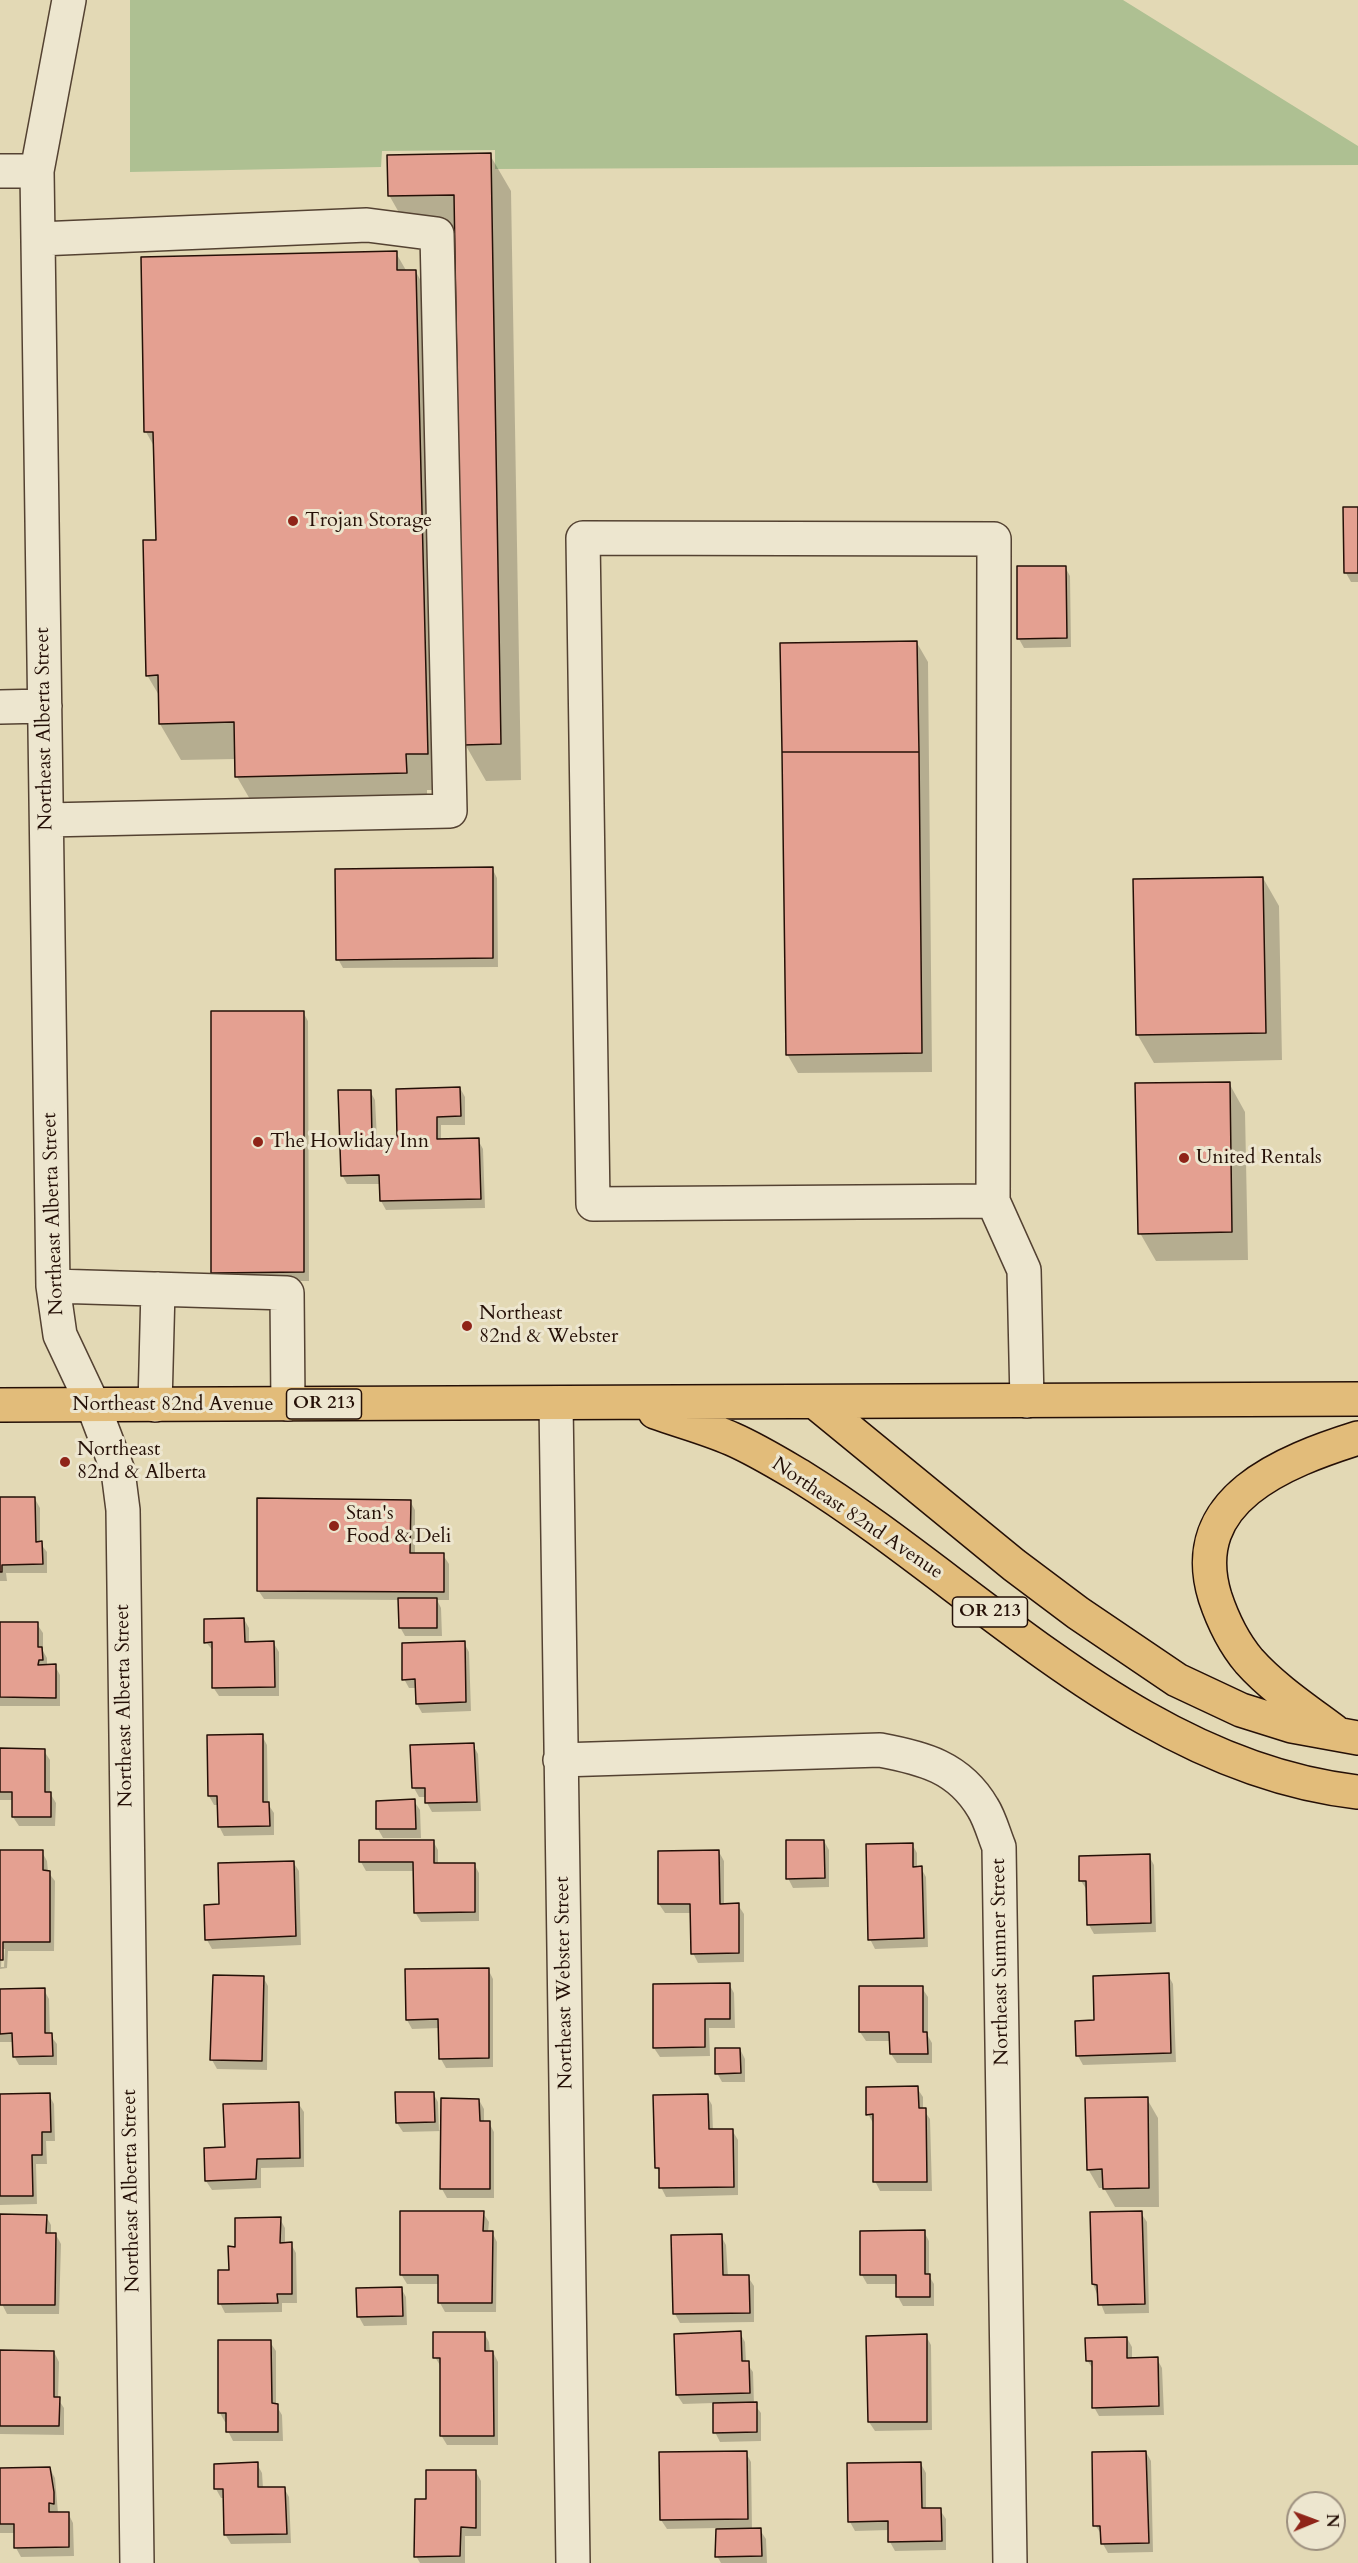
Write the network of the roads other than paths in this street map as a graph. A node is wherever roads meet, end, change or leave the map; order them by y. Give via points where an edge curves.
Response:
1 (69, 0) edge
2 (0, 171) edge
3 (37, 171) junction
4 (39, 239) junction
5 (45, 706) junction
6 (0, 707) edge
7 (47, 820) junction
8 (993, 1201) junction
9 (53, 1286) junction
10 (158, 1289) junction
11 (1358, 1399) edge
12 (1027, 1401) junction
13 (815, 1402) junction
14 (556, 1403) junction
15 (634, 1403) junction
16 (288, 1404) junction
17 (93, 1405) junction
18 (155, 1405) junction
19 (0, 1406) edge
20 (1358, 1438) edge
21 (1349, 1737) edge
22 (560, 1760) junction
23 (1358, 1792) edge
24 (137, 2563) edge
25 (573, 2563) edge
26 (1010, 2563) edge

1 - 3 street, Northeast Alberta Street
2 - 3 street
3 - 4 street, Northeast Alberta Street
4 - 5 street, Northeast Alberta Street
4 - 7 street via 367,225 437,234 450,799 450,811
5 - 6 street
5 - 7 street, Northeast Alberta Street
7 - 9 street, Northeast Alberta Street
8 - 8 street via 994,539 582,538 593,1204
8 - 12 street via 1024,1270
9 - 10 street
9 - 17 street, Northeast Alberta Street via 60,1335
10 - 16 street via 287,1293
10 - 18 street
11 - 12 main road, Northeast 82nd Avenue
12 - 13 main road, Northeast 82nd Avenue
13 - 15 main road, Northeast 82nd Avenue / OR 213
13 - 21 main road, OR 213 via 1078,1614 1177,1680 1241,1710 1292,1726
14 - 15 main road, Northeast 82nd Avenue / OR 213
14 - 16 main road, Northeast 82nd Avenue / OR 213
14 - 22 street, Northeast Webster Street
15 - 23 main road, Northeast 82nd Avenue / OR 213 via 732,1439 799,1475 1071,1671 1172,1733 1252,1768 1326,1788
16 - 18 main road, Northeast 82nd Avenue / OR 213
17 - 18 main road, Northeast 82nd Avenue / OR 213
17 - 19 main road, Northeast 82nd Avenue / OR 213
17 - 24 street, Northeast Alberta Street via 118,1471 123,1510
20 - 21 main road via 1293,1461 1246,1490 1226,1510 1214,1536 1210,1561 1212,1586 1233,1641 1292,1699
22 - 25 street, Northeast Webster Street
22 - 26 street, Northeast Sumner Street via 880,1750 940,1765 966,1785 984,1808 999,1847

